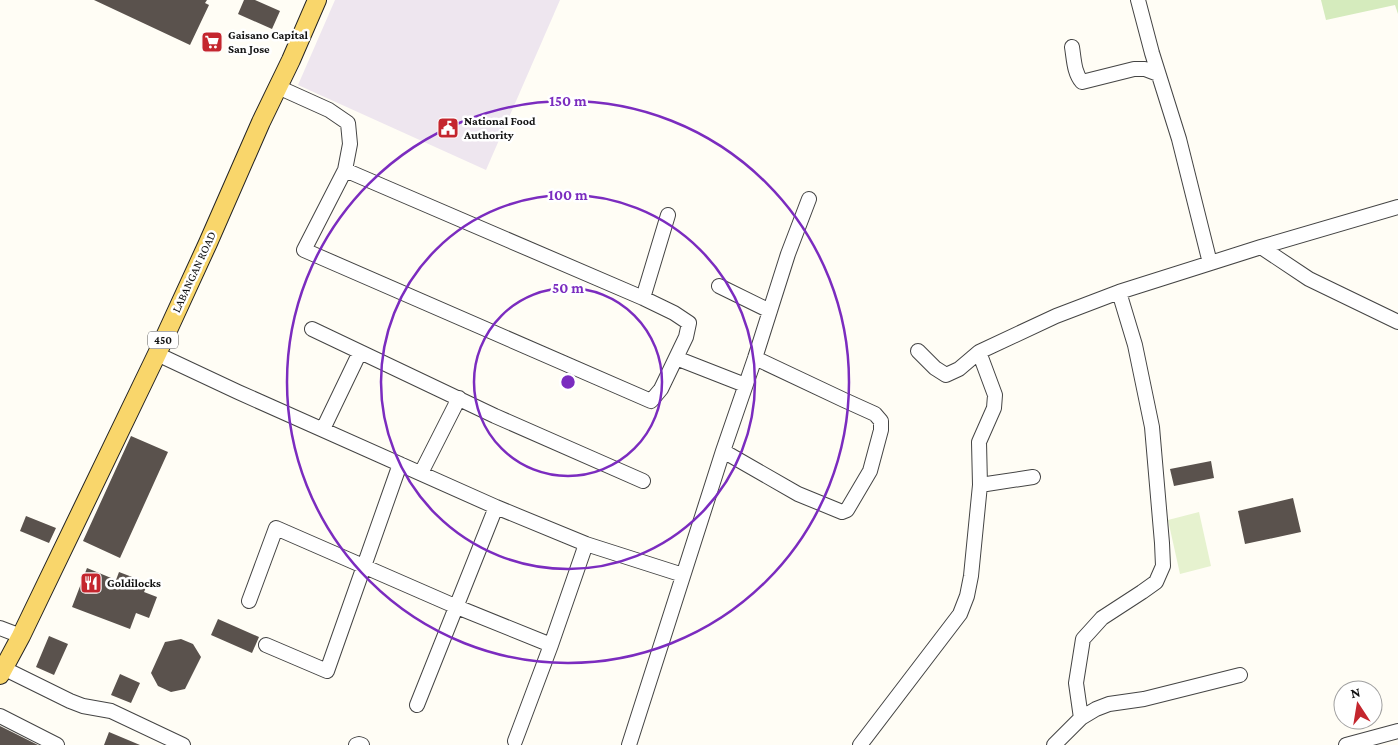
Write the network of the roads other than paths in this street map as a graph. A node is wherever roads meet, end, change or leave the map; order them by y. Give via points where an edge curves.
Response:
1 (317, 0) edge
2 (1138, 0) edge
3 (1072, 47) dead end
4 (1158, 74) junction
5 (278, 86) junction
6 (344, 170) junction
7 (809, 199) dead end
8 (1398, 206) edge
9 (668, 216) dead end
10 (1261, 248) junction
11 (1210, 264) junction
12 (719, 286) dead end
13 (1119, 292) junction
14 (643, 298) junction
15 (770, 311) junction
16 (1398, 322) edge
17 (312, 329) dead end
18 (918, 350) dead end
19 (360, 352) junction
20 (979, 352) junction
21 (157, 354) junction
22 (676, 358) junction
23 (755, 358) junction
24 (745, 385) junction
25 (459, 398) junction
26 (323, 429) junction
27 (723, 451) junction
28 (400, 464) junction
29 (421, 473) junction
30 (1033, 477) dead end
31 (643, 481) dead end
32 (980, 485) junction
33 (496, 507) junction
34 (586, 544) junction
35 (364, 567) junction
36 (683, 575) junction
37 (249, 601) dead end
38 (457, 607) junction
39 (0, 628) edge
40 (21, 636) junction
41 (266, 645) dead end
42 (551, 645) junction
43 (2, 672) edge
44 (1240, 675) dead end
45 (418, 704) dead end
46 (0, 716) edge
47 (1081, 718) junction
48 (1398, 731) edge
49 (515, 741) dead end
50 (57, 745) edge
51 (184, 745) edge
52 (356, 745) edge
53 (362, 745) edge
54 (629, 745) edge
55 (860, 745) edge
56 (1054, 745) edge
57 (1346, 745) edge

1 - 5 main road, LABANGAN ROAD / 450
2 - 4 street
3 - 4 street via 1078,78 1082,82 1134,70 1145,69
4 - 11 street via 1179,139
5 - 6 street via 329,110 348,123 350,144
5 - 21 main road, LABANGAN ROAD / 450
6 - 14 street
6 - 22 street via 304,250 651,401 661,389
7 - 15 street
8 - 10 street
9 - 14 street
10 - 11 street
10 - 16 street via 1309,279
11 - 13 street
12 - 15 street
13 - 20 street via 1056,316
13 - 47 street via 1135,345 1152,427 1163,566 1156,582 1102,618 1083,639 1076,683
14 - 22 street via 689,323
15 - 23 street
17 - 19 street
18 - 20 street via 946,375 959,369
19 - 25 street
19 - 26 street
20 - 32 street via 995,395 994,408 979,442
21 - 26 street
21 - 40 main road, LABANGAN ROAD / 450
22 - 24 street
23 - 24 street
23 - 27 street via 876,414 882,430 870,471 847,510 842,512 798,494
24 - 27 street
25 - 29 street
25 - 31 street
26 - 28 street
27 - 36 street
28 - 29 street
28 - 35 street
29 - 33 street
30 - 32 street
32 - 55 street via 971,576 960,614
33 - 34 street
33 - 38 street
34 - 36 street
34 - 42 street
35 - 37 street via 276,528
35 - 38 street
35 - 41 street via 327,671
36 - 54 street
38 - 42 street
38 - 45 street
39 - 40 street
40 - 43 main road, LABANGAN ROAD / 450
42 - 49 street
43 - 51 street via 83,706 111,711
44 - 47 street via 1144,699 1109,704
46 - 50 street
47 - 56 street
48 - 57 street
52 - 53 street

